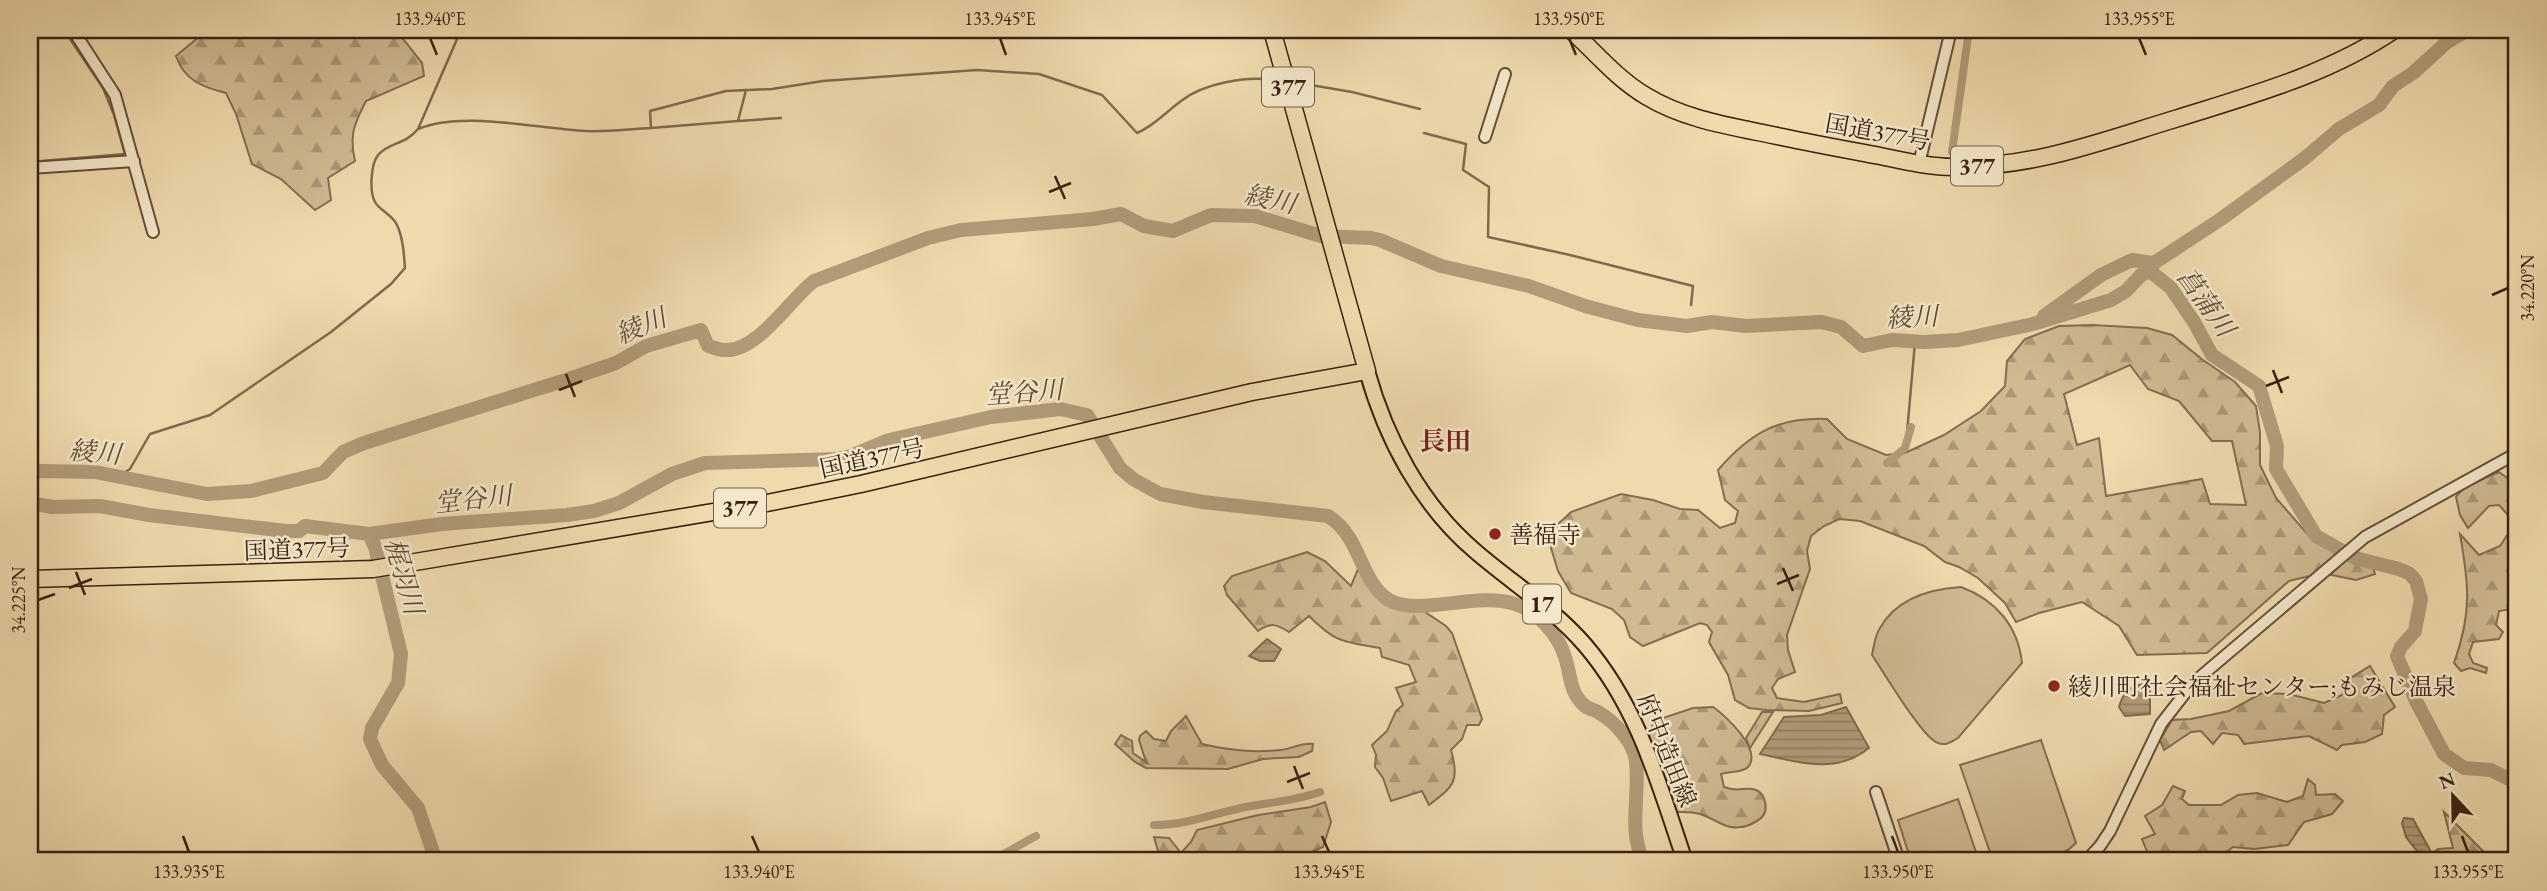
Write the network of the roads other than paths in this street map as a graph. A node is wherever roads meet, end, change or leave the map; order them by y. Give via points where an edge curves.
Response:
1 (73, 30) edge
2 (1272, 30) edge
3 (1571, 30) edge
4 (1951, 30) edge
5 (2394, 30) edge
6 (1505, 74) dead end
7 (1485, 137) dead end
8 (134, 161) junction
9 (1919, 164) junction
10 (30, 168) edge
11 (153, 232) dead end
12 (1367, 371) junction
13 (2517, 453) edge
14 (30, 579) edge
15 (1876, 792) dead end
16 (1685, 861) edge
17 (1899, 861) edge
18 (2086, 861) edge

1 - 8 street via 115,95
2 - 12 highway, 377
3 - 9 highway, 国道377号 / 377 via 1643,95 1683,113
4 - 9 street
5 - 9 highway, 国道377号 / 377 via 2333,66 2056,156 1998,165
6 - 7 street
8 - 10 street
8 - 11 street
12 - 14 highway, 国道377号 / 377 via 1252,392 767,503 380,567
12 - 16 main road, 府中造田線 / 17 via 1396,447 1436,510 1475,551 1557,617 1609,677 1644,741
13 - 18 street via 2396,518 2345,552 2212,665 2161,724 2110,831
15 - 17 street

